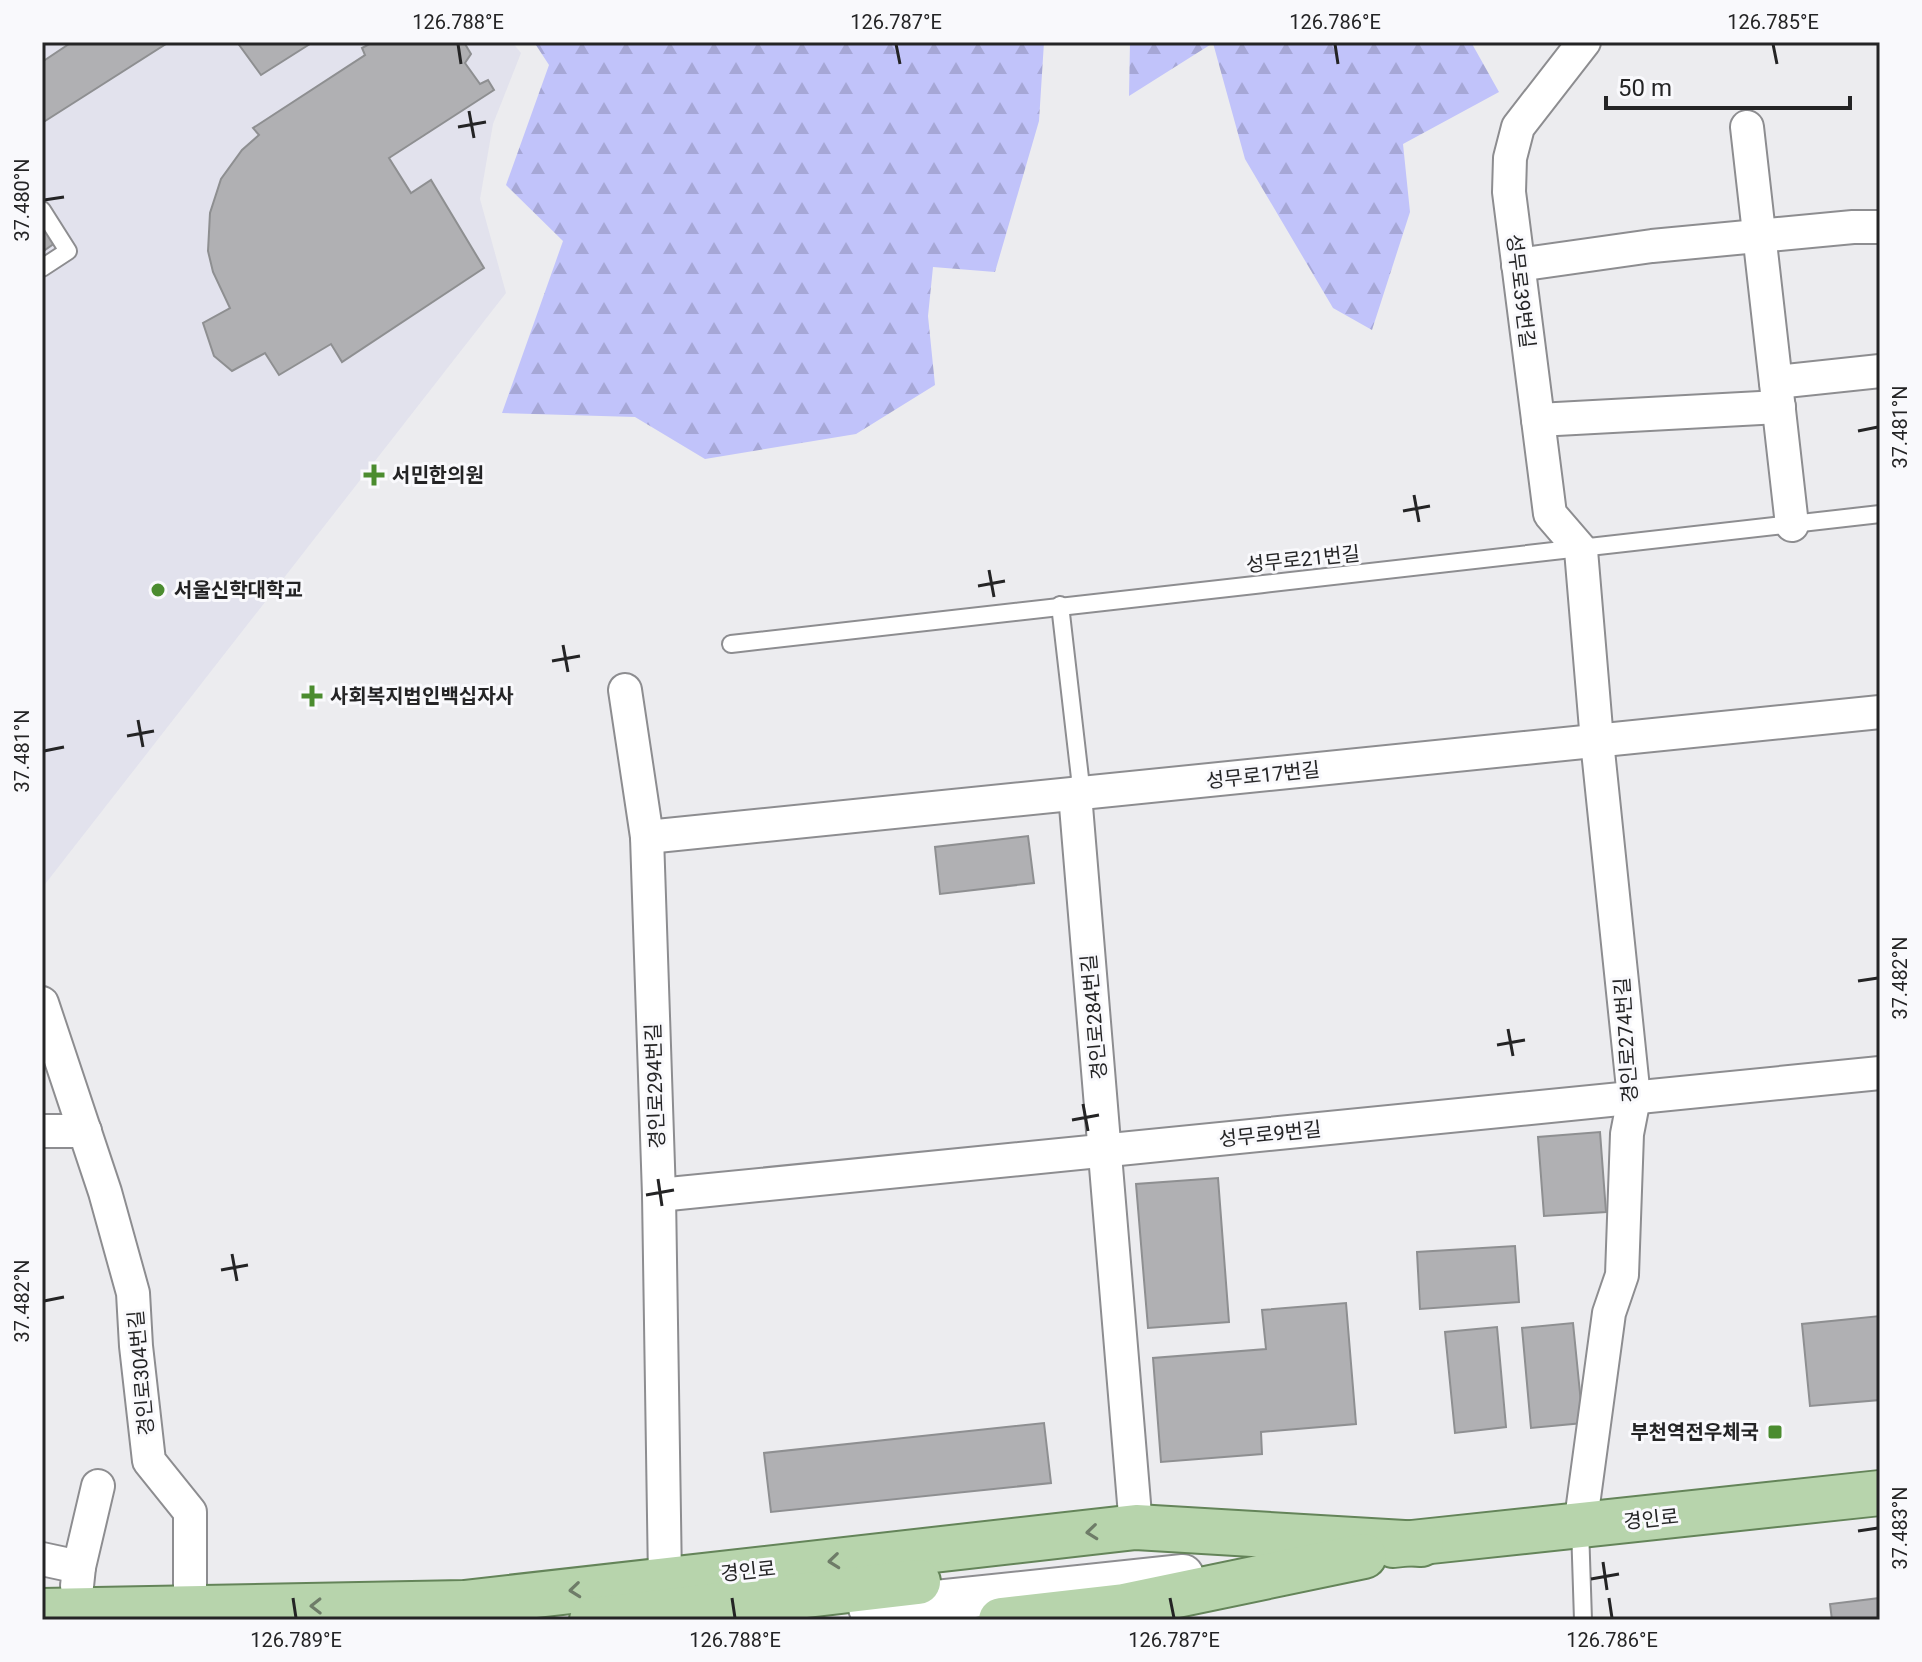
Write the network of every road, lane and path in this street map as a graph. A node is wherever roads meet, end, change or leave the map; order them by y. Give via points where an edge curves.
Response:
1 (1584, 42) edge
2 (1747, 127) dead end
3 (42, 210) edge
4 (1880, 227) edge
5 (1759, 237) junction
6 (1518, 265) junction
7 (42, 268) edge
8 (1880, 371) edge
9 (1777, 395) junction
10 (1538, 420) junction
11 (1880, 514) edge
12 (1792, 525) junction
13 (1581, 550) junction
14 (1060, 605) junction
15 (731, 644) dead end
16 (625, 690) dead end
17 (1880, 712) edge
18 (1597, 741) junction
19 (1075, 794) junction
20 (647, 837) junction
21 (42, 1003) edge
22 (1880, 1073) edge
23 (1634, 1098) junction
24 (42, 1131) edge
25 (85, 1131) junction
26 (1105, 1150) junction
27 (659, 1195) junction
28 (98, 1486) dead end
29 (1880, 1493) edge
30 (1136, 1527) junction
31 (1580, 1527) junction
32 (1421, 1544) junction
33 (42, 1559) edge
34 (79, 1567) junction
35 (665, 1580) junction
36 (190, 1608) junction
37 (58, 1610) edge
38 (592, 1620) edge
39 (745, 1620) edge
40 (1001, 1620) edge
41 (1583, 1620) edge

1 - 6 street, 성무로39번길 via 1518,127 1509,192
2 - 5 street
3 - 7 lane via 68,251
4 - 5 street
5 - 6 street
5 - 9 street
6 - 10 street, 성무로39번길
8 - 9 street
9 - 10 street
9 - 12 street
10 - 13 street, 성무로39번길 via 1550,514
11 - 12 lane, 성무로21번길
12 - 13 lane, 성무로21번길
13 - 14 lane, 성무로21번길
13 - 18 street, 경인로274번길
14 - 15 lane, 성무로21번길
14 - 19 lane, 경인로284번길 via 1080,778
16 - 20 street, 경인로294번길
17 - 18 street, 성무로17번길
18 - 19 street, 성무로17번길
18 - 23 street, 경인로274번길
19 - 20 street, 성무로17번길
19 - 26 street, 경인로284번길
20 - 27 street, 경인로294번길
21 - 25 street, 경인로304번길
22 - 23 street, 성무로9번길
23 - 26 street, 성무로9번길
23 - 31 street, 경인로274번길 via 1627,1134 1622,1275 1609,1313
24 - 25 street
25 - 36 street, 경인로304번길 via 133,1293 149,1461 190,1512
26 - 27 street, 성무로9번길
26 - 30 street, 경인로284번길
27 - 35 street, 경인로294번길
28 - 34 street, 경인로
29 - 31 main road, 경인로
30 - 32 main road, 경인로
30 -> 35 main road, 경인로
31 - 32 main road, 경인로
31 - 41 lane
32 - 38 main road, 경인로 via 1137,1557
32 - 39 street via 1113,1585
32 - 40 main road, 경인로 via 1124,1606
33 - 34 street
34 - 37 street, 경인로
35 -> 36 main road, 경인로 via 464,1603
36 - 37 main road, 경인로

